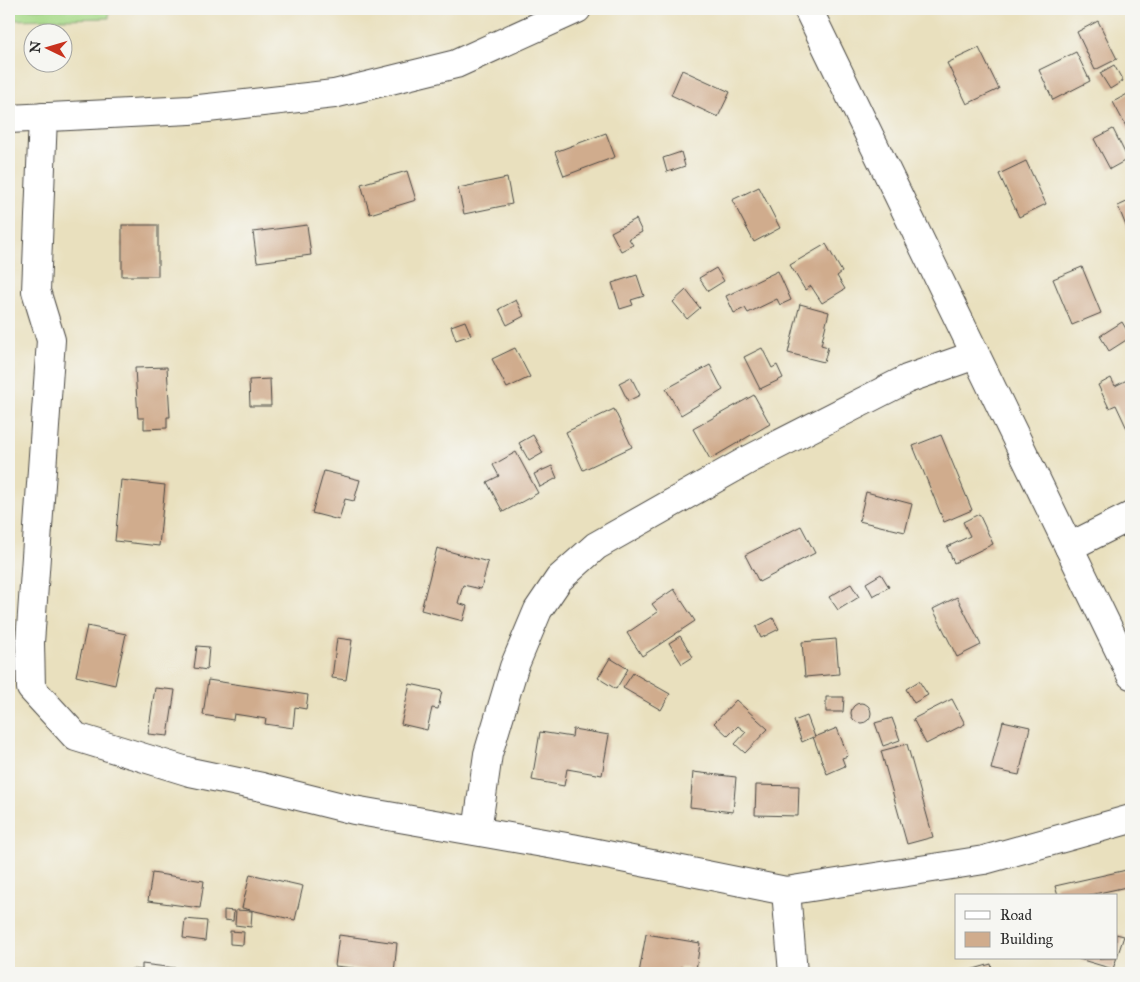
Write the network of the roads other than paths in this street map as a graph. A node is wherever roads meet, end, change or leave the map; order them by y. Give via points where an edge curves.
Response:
1 (577, 9) edge
2 (808, 9) edge
3 (43, 117) junction
4 (9, 119) edge
5 (975, 355) junction
6 (1131, 516) edge
7 (1069, 547) junction
8 (1131, 675) edge
9 (1131, 818) edge
10 (477, 831) junction
11 (786, 891) junction
12 (793, 973) edge

1 - 3 street via 456,64 334,94 190,110
2 - 5 street
3 - 4 street
3 - 10 street via 36,291 51,340 30,643 31,688 76,737 190,772 354,810
5 - 7 street
5 - 10 street via 907,379 748,460 596,546 559,579 538,610 514,667 488,754
6 - 7 street
7 - 8 street
9 - 11 street via 984,860
10 - 11 street
11 - 12 street

